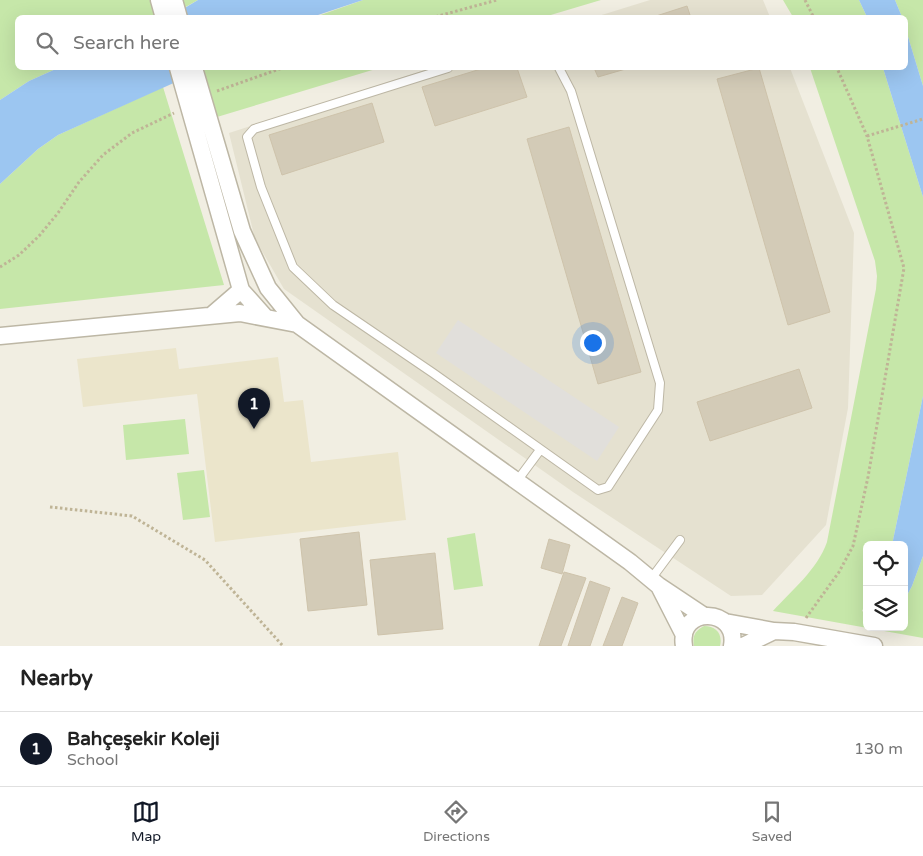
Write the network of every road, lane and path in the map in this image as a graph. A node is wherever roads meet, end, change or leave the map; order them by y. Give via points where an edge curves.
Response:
1 (159, 0) edge
2 (174, 0) edge
3 (497, 0) edge
4 (806, 0) edge
5 (163, 15) edge
6 (178, 15) edge
7 (442, 15) edge
8 (813, 15) edge
9 (180, 70) edge
10 (194, 70) edge
11 (275, 70) edge
12 (442, 70) edge
13 (560, 70) edge
14 (838, 70) edge
15 (199, 93) junction
16 (177, 111) dead end
17 (923, 119) edge
18 (867, 136) junction
19 (0, 267) edge
20 (242, 290) junction
21 (212, 315) junction
22 (266, 318) junction
23 (297, 324) junction
24 (0, 336) edge
25 (540, 450) junction
26 (517, 481) junction
27 (50, 507) dead end
28 (680, 540) dead end
29 (655, 583) junction
30 (704, 616) junction
31 (725, 622) junction
32 (774, 631) junction
33 (794, 632) junction
34 (684, 641) edge
35 (283, 646) edge
36 (732, 646) edge
37 (743, 646) edge
38 (874, 646) edge

1 - 5 street
2 - 6 street
3 - 7 path
4 - 8 path
9 - 15 street
10 - 15 street
11 - 15 path
12 - 25 lane via 254,129 247,137 261,187 293,267 333,305
13 - 25 lane via 571,91 660,383 658,410 608,487 598,490
14 - 18 path
15 - 20 street
15 - 23 street via 242,231 268,288
16 - 19 path via 132,133 103,155 39,236
17 - 18 path
18 - 33 path via 904,268 853,546 839,572
20 - 21 street
20 - 22 street
21 - 22 street via 240,313
21 - 24 street
22 - 23 street
23 - 26 street
25 - 26 lane
26 - 29 street
27 - 35 path via 132,516 205,560
28 - 29 lane
29 - 30 street
29 - 34 street
30 - 31 street
30 - 34 street via 686,628
31 - 32 street
31 - 36 street via 732,635
32 - 33 street
32 - 37 street
33 - 38 street

